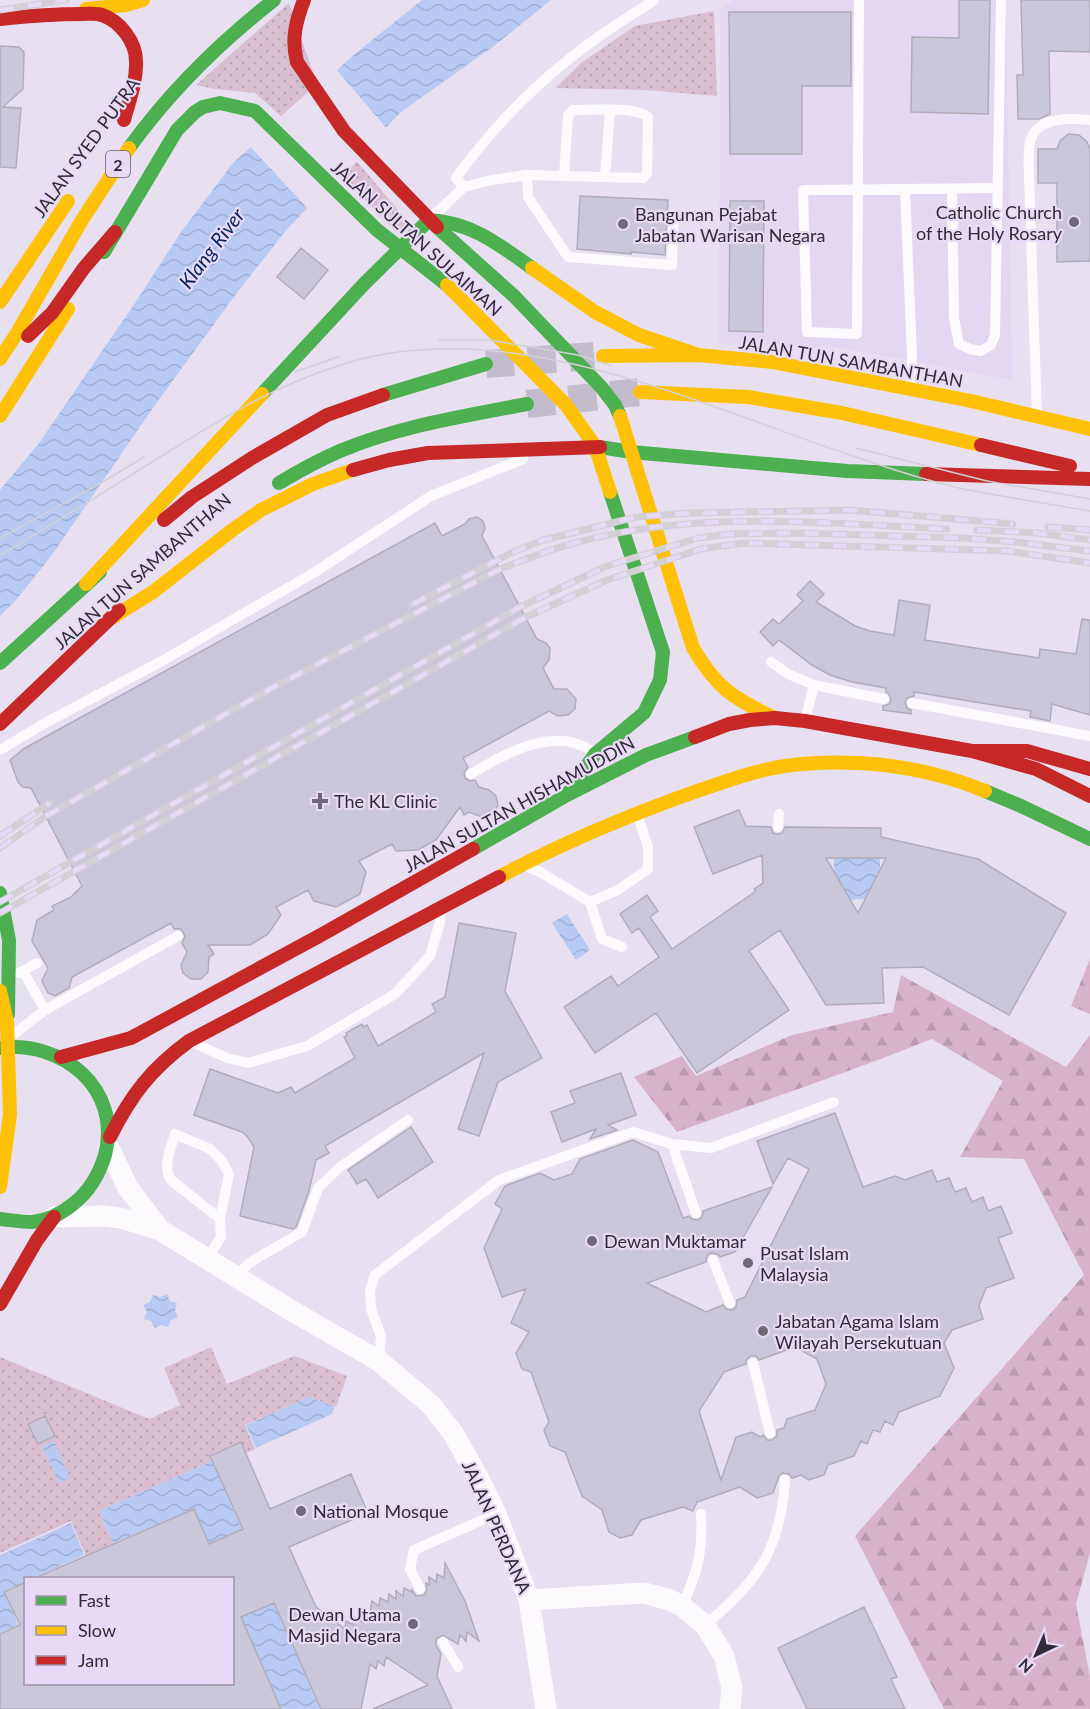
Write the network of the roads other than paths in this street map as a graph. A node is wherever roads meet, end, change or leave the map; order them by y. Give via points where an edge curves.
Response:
1 (143, 0) edge
2 (274, 0) edge
3 (304, 0) edge
4 (654, 0) edge
5 (859, 0) edge
6 (1001, 0) edge
7 (54, 12) junction
8 (0, 20) edge
9 (146, 94) dead end
10 (610, 110) junction
11 (1090, 120) edge
12 (527, 175) junction
13 (564, 176) junction
14 (605, 177) junction
15 (464, 187) junction
16 (77, 188) dead end
17 (998, 188) junction
18 (858, 189) junction
19 (905, 189) junction
20 (952, 189) junction
21 (429, 220) junction
22 (673, 225) dead end
23 (116, 232) junction
24 (401, 247) junction
25 (0, 302) edge
26 (4, 354) edge
27 (698, 355) junction
28 (603, 356) tunnel mouth
29 (486, 364) tunnel mouth
30 (911, 390) junction
31 (640, 392) tunnel mouth
32 (527, 404) tunnel mouth
33 (0, 416) edge
34 (1037, 416) junction
35 (1090, 429) edge
36 (595, 446) junction
37 (548, 448) junction
38 (631, 452) junction
39 (1090, 471) edge
40 (1090, 479) edge
41 (86, 584) junction
42 (105, 622) junction
43 (771, 662) dead end
44 (0, 663) edge
45 (814, 685) junction
46 (884, 699) dead end
47 (912, 703) dead end
48 (775, 718) junction
49 (805, 721) junction
50 (0, 724) edge
51 (1090, 736) edge
52 (0, 750) edge
53 (972, 751) junction
54 (595, 754) junction
55 (1090, 769) edge
56 (471, 774) dead end
57 (567, 795) junction
58 (1090, 796) edge
59 (637, 813) junction
60 (779, 814) dead end
61 (778, 827) dead end
62 (1090, 839) edge
63 (521, 865) junction
64 (0, 893) edge
65 (590, 902) junction
66 (442, 907) junction
67 (178, 936) dead end
68 (622, 947) dead end
69 (37, 963) dead end
70 (23, 971) junction
71 (0, 985) edge
72 (0, 991) edge
73 (45, 1010) junction
74 (8, 1022) junction
75 (189, 1041) junction
76 (0, 1047) edge
77 (61, 1057) junction
78 (834, 1102) dead end
79 (408, 1120) dead end
80 (109, 1142) junction
81 (672, 1144) junction
82 (0, 1187) edge
83 (696, 1214) dead end
84 (54, 1216) junction
85 (0, 1219) edge
86 (220, 1219) junction
87 (160, 1230) junction
88 (207, 1259) junction
89 (713, 1260) dead end
90 (236, 1277) junction
91 (730, 1303) dead end
92 (0, 1304) edge
93 (379, 1361) junction
94 (753, 1363) dead end
95 (770, 1433) dead end
96 (785, 1480) dead end
97 (496, 1514) junction
98 (700, 1514) dead end
99 (420, 1589) dead end
100 (530, 1600) junction
101 (682, 1606) junction
102 (705, 1625) junction
103 (443, 1642) dead end
104 (458, 1667) dead end
105 (546, 1709) edge
106 (730, 1709) edge

1 - 7 main road
2 - 26 main road, JALAN SYED PUTRA / 2 via 230,35 155,113 64,248
3 - 21 main road, JALAN SULTAN SULAIMAN via 294,35 299,67 344,130
4 - 15 lane via 578,52 518,104 456,178
5 - 18 lane
6 - 17 lane
7 - 8 main road
7 - 9 main road, JALAN SYED PUTRA via 101,15 125,32 136,57 136,71 120,125
10 - 13 lane via 573,110 568,115
10 - 14 lane
10 - 14 lane via 643,112 648,117 647,173 643,178
11 - 34 lane via 1054,119 1030,139
12 - 13 lane
12 - 15 lane
12 - 22 lane via 528,197 568,257 672,265
13 - 14 lane
15 - 21 lane
16 - 25 main road, JALAN SYED PUTRA
17 - 20 lane
17 - 20 lane via 995,335 991,345 981,351 959,344 954,318
18 - 18 lane via 803,190 807,333 857,334
18 - 19 lane
19 - 20 lane
19 - 30 lane
21 - 24 main road
21 - 27 main road via 452,220 470,227 595,312 639,335
21 - 38 main road, JALAN SULTAN SULAIMAN via 514,296 602,388 615,405
23 - 24 main road, JALAN SULTAN SULAIMAN via 177,130 190,115 214,103 255,111 377,230
23 - 26 main road via 37,330
23 - 33 main road, JALAN SULTAN SULAIMAN
24 - 36 main road, JALAN SULTAN SULAIMAN via 447,285 566,405
24 - 41 main road
27 - 28 main road, JALAN TUN SAMBANTHAN
27 - 30 main road, JALAN TUN SAMBANTHAN via 772,362
29 - 41 main road, JALAN TUN SAMBANTHAN via 398,389 327,415 192,497
30 - 34 main road, JALAN TUN SAMBANTHAN
31 - 39 main road via 748,397 831,411
32 - 42 main road, JALAN TUN SAMBANTHAN via 394,431 309,465 214,528
34 - 35 main road, JALAN TUN SAMBANTHAN
36 - 37 main road
36 - 38 main road
36 - 54 main road, JALAN SULTAN SULAIMAN via 663,652 660,681 644,713
37 - 42 main road via 401,457 309,486 247,520
37 - 52 lane via 431,495 315,572
38 - 40 main road via 847,471
38 - 48 main road, JALAN SULTAN SULAIMAN via 693,648 705,669 727,693
41 - 44 main road, JALAN TUN SAMBANTHAN
42 - 50 main road, JALAN TUN SAMBANTHAN
43 - 45 lane
45 - 46 lane
45 - 49 lane
47 - 51 lane
48 - 49 main road, JALAN SULTAN HISHAMUDDIN
48 - 57 main road, JALAN SULTAN HISHAMUDDIN via 729,724 697,735 646,755
49 - 53 main road, JALAN SULTAN HISHAMUDDIN
53 - 55 main road via 1027,750
53 - 58 main road, JALAN SULTAN HISHAMUDDIN via 1036,769
54 - 56 lane via 580,744 546,742 517,748
54 - 57 main road, JALAN SULTAN SULAIMAN
57 - 77 main road, JALAN SULTAN HISHAMUDDIN via 131,1038
59 - 62 main road via 760,772 800,764 857,763 916,769 972,786
59 - 63 main road
59 - 65 lane via 648,847 648,869 618,890
60 - 61 lane
63 - 65 lane
63 - 66 main road
64 - 74 main road via 9,940
65 - 68 lane via 602,939
66 - 75 main road
66 - 75 lane via 430,956 395,994 307,1046 248,1063
67 - 73 lane
69 - 70 lane
70 - 71 lane
70 - 73 lane
72 - 74 main road
73 - 76 lane
74 - 82 main road via 10,1115
75 - 80 main road via 164,1059 136,1088
76 - 77 main road via 28,1046
77 - 80 main road via 94,1084 108,1117
78 - 81 lane via 711,1148
79 - 90 lane via 340,1167 318,1188 302,1232 249,1263
80 - 84 main road via 96,1182 73,1206
80 - 87 street, JALAN PERDANA via 128,1188
81 - 83 lane
81 - 93 lane via 633,1132 499,1180 375,1275 370,1291 371,1309 381,1336
84 - 85 main road via 23,1223
84 - 87 street, JALAN PERDANA via 122,1218
84 - 92 main road
86 - 86 lane via 229,1174 210,1149 175,1134 167,1174
86 - 88 lane via 220,1240
87 - 88 street, JALAN PERDANA
88 - 90 street, JALAN PERDANA
89 - 91 lane
90 - 93 street, JALAN PERDANA
93 - 97 street, JALAN PERDANA via 444,1420
94 - 95 lane
96 - 102 lane via 783,1509 761,1567 752,1581
97 - 99 lane via 414,1550 410,1569
97 - 100 street, JALAN PERDANA
98 - 101 lane via 699,1562
100 - 101 street, JALAN PERDANA via 644,1593
100 - 105 street
101 - 102 street, JALAN PERDANA
102 - 106 street, JALAN PERDANA via 730,1673
103 - 104 lane

